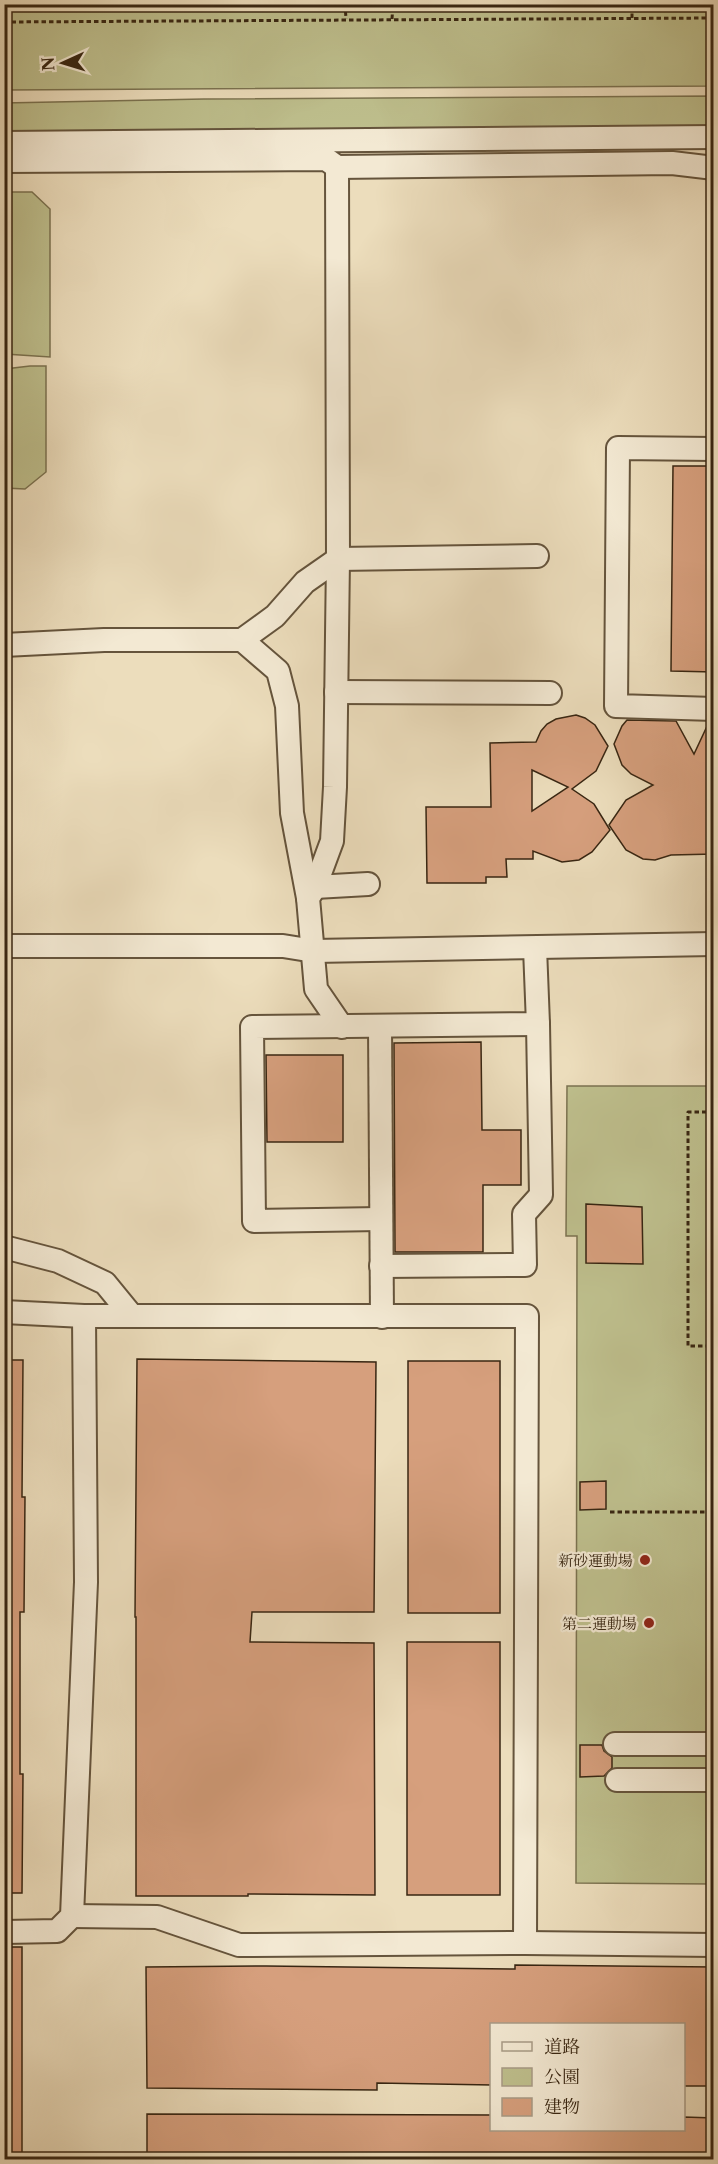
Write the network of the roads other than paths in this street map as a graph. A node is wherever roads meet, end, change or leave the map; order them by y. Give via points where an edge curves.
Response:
1 (714, 137) edge
2 (4, 142) edge
3 (4, 161) edge
4 (337, 167) junction
5 (709, 171) edge
6 (714, 448) edge
7 (537, 556) dead end
8 (338, 559) junction
9 (242, 640) junction
10 (4, 645) edge
11 (336, 692) junction
12 (550, 693) dead end
13 (714, 709) edge
14 (368, 884) dead end
15 (312, 892) junction
16 (714, 944) edge
17 (4, 946) edge
18 (535, 948) junction
19 (314, 951) junction
20 (538, 1024) junction
21 (380, 1026) junction
22 (342, 1027) junction
23 (380, 1219) junction
24 (4, 1247) edge
25 (381, 1266) junction
26 (4, 1312) edge
27 (84, 1316) junction
28 (132, 1316) junction
29 (382, 1317) junction
30 (615, 1744) dead end
31 (666, 1744) junction
32 (714, 1744) edge
33 (617, 1780) dead end
34 (667, 1780) junction
35 (714, 1780) edge
36 (72, 1916) junction
37 (4, 1932) edge
38 (525, 1943) junction
39 (714, 1945) edge

1 - 2 lane
3 - 4 lane via 326,159
4 - 5 lane via 672,163
4 - 8 lane
6 - 13 lane via 618,448 616,706
7 - 8 lane
8 - 9 lane via 305,582 275,616
8 - 11 lane
9 - 10 lane
9 - 15 lane via 278,671 286,706 292,813
11 - 12 lane
11 - 15 lane via 332,842
14 - 15 lane
15 - 19 lane
16 - 18 lane
17 - 19 lane via 283,946
18 - 19 lane
18 - 20 lane
19 - 22 lane via 316,989
20 - 21 lane
20 - 25 lane via 541,1195 524,1214 525,1265
21 - 22 lane
21 - 23 lane
22 - 23 lane via 252,1027 254,1221
23 - 25 lane
24 - 28 lane via 58,1261 105,1283
25 - 29 lane
26 - 27 lane
27 - 28 lane
27 - 36 lane via 86,1582
28 - 29 lane
29 - 38 lane via 527,1316
30 - 31 lane
31 - 32 lane
31 - 34 lane
33 - 34 lane
34 - 35 lane
36 - 37 lane via 57,1931
36 - 38 lane via 157,1917 239,1945
38 - 39 lane

